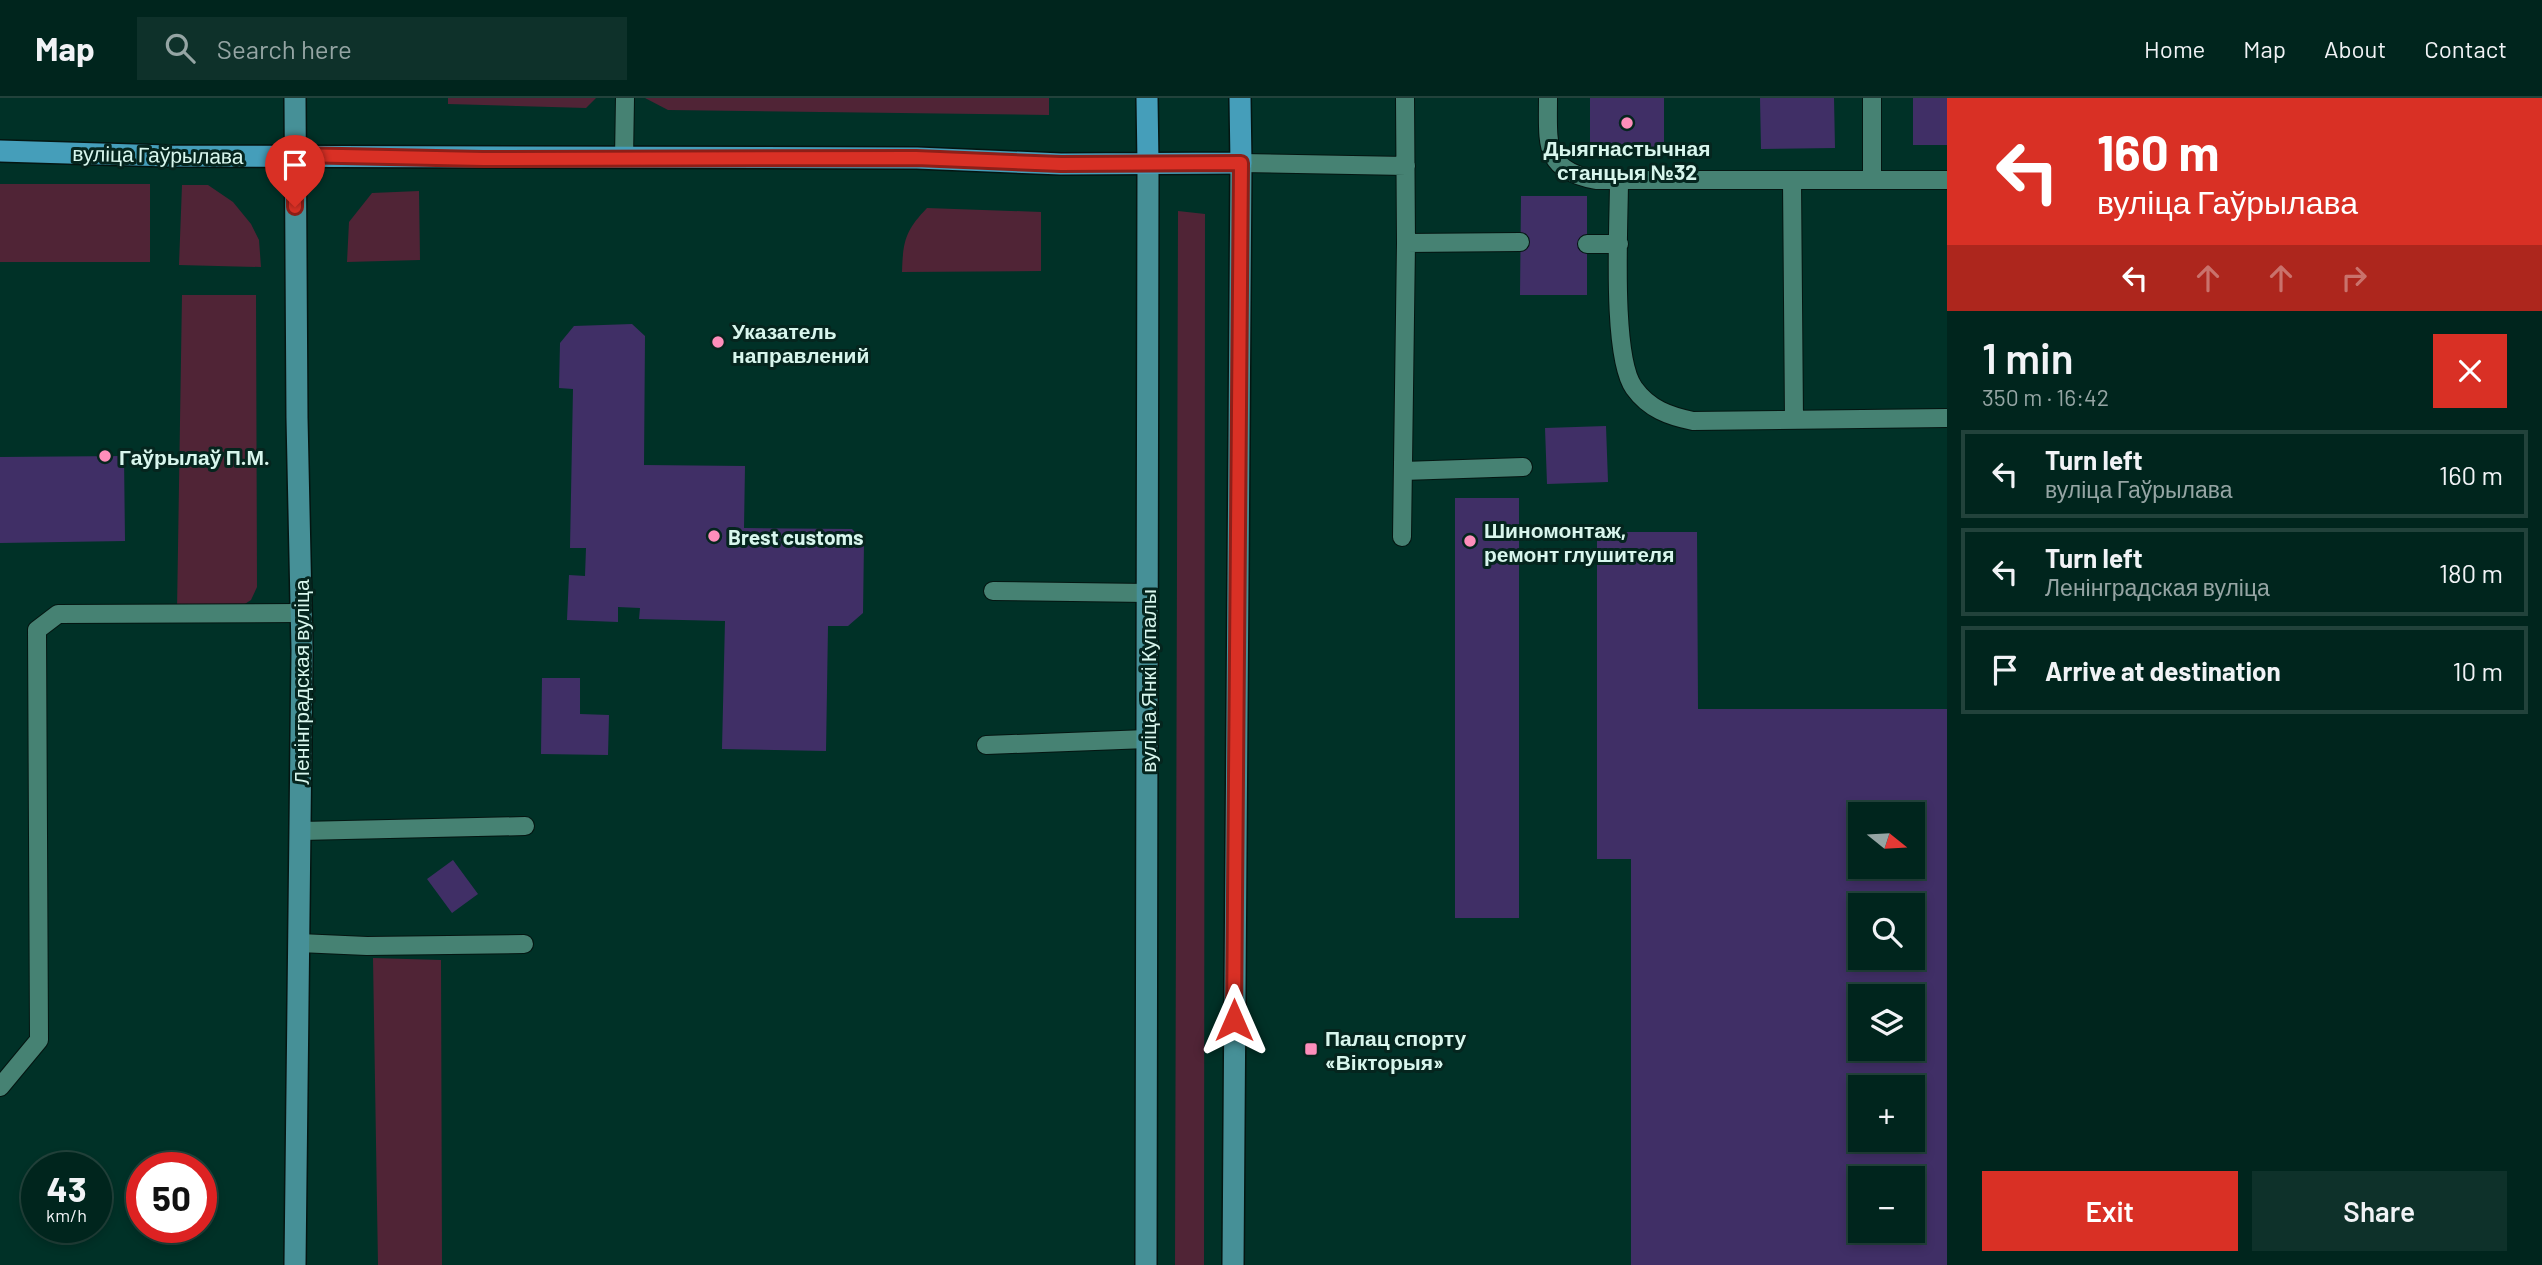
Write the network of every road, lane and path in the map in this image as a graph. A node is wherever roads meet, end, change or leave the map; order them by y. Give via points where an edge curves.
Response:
1 (295, 98) edge
2 (625, 98) edge
3 (1147, 98) edge
4 (1240, 98) edge
5 (1405, 98) edge
6 (1548, 98) edge
7 (1872, 98) edge
8 (0, 150) edge
9 (295, 155) junction
10 (624, 158) junction
11 (1148, 163) junction
12 (1241, 163) junction
13 (1406, 166) junction
14 (1619, 180) junction
15 (1792, 180) junction
16 (1872, 180) junction
17 (1947, 180) edge
18 (1520, 242) dead end
19 (1406, 243) junction
20 (1587, 244) dead end
21 (1619, 244) junction
22 (1947, 418) edge
23 (1794, 420) junction
24 (1523, 467) dead end
25 (1404, 471) junction
26 (1402, 537) dead end
27 (993, 591) dead end
28 (1147, 593) junction
29 (300, 613) junction
30 (1147, 739) junction
31 (986, 744) dead end
32 (525, 826) dead end
33 (301, 831) junction
34 (299, 943) junction
35 (524, 944) dead end
36 (0, 1087) edge
37 (295, 1265) edge
38 (1146, 1265) edge
39 (1233, 1265) edge

1 - 9 main road, Ленінградская вуліца
2 - 10 lane
3 - 11 main road, вуліца Янкі Купалы
4 - 12 main road
5 - 13 lane
6 - 14 lane via 1550,150 1561,168 1578,177
7 - 16 lane
8 - 9 main road, вуліца Гаўрылава
9 - 10 main road, вуліца Гаўрылава
9 - 29 main road, Ленінградская вуліца
10 - 11 main road, вуліца Гаўрылава
11 - 12 main road, вуліца Гаўрылава
11 - 28 main road, вуліца Янкі Купалы
12 - 13 lane
12 - 39 main road
13 - 19 lane
14 - 15 lane
14 - 21 lane
15 - 16 lane
15 - 23 lane
16 - 17 lane
18 - 19 lane
19 - 25 lane
20 - 21 lane
21 - 23 lane via 1623,363 1632,386 1649,405 1693,421
22 - 23 lane
24 - 25 lane
25 - 26 lane
27 - 28 lane
28 - 30 main road, вуліца Янкі Купалы
29 - 33 main road, Ленінградская вуліца
29 - 36 lane via 58,614 37,630 39,1040
30 - 31 lane
30 - 38 main road, вуліца Янкі Купалы
32 - 33 lane
33 - 34 main road, Ленінградская вуліца
34 - 35 lane
34 - 37 main road, Ленінградская вуліца

